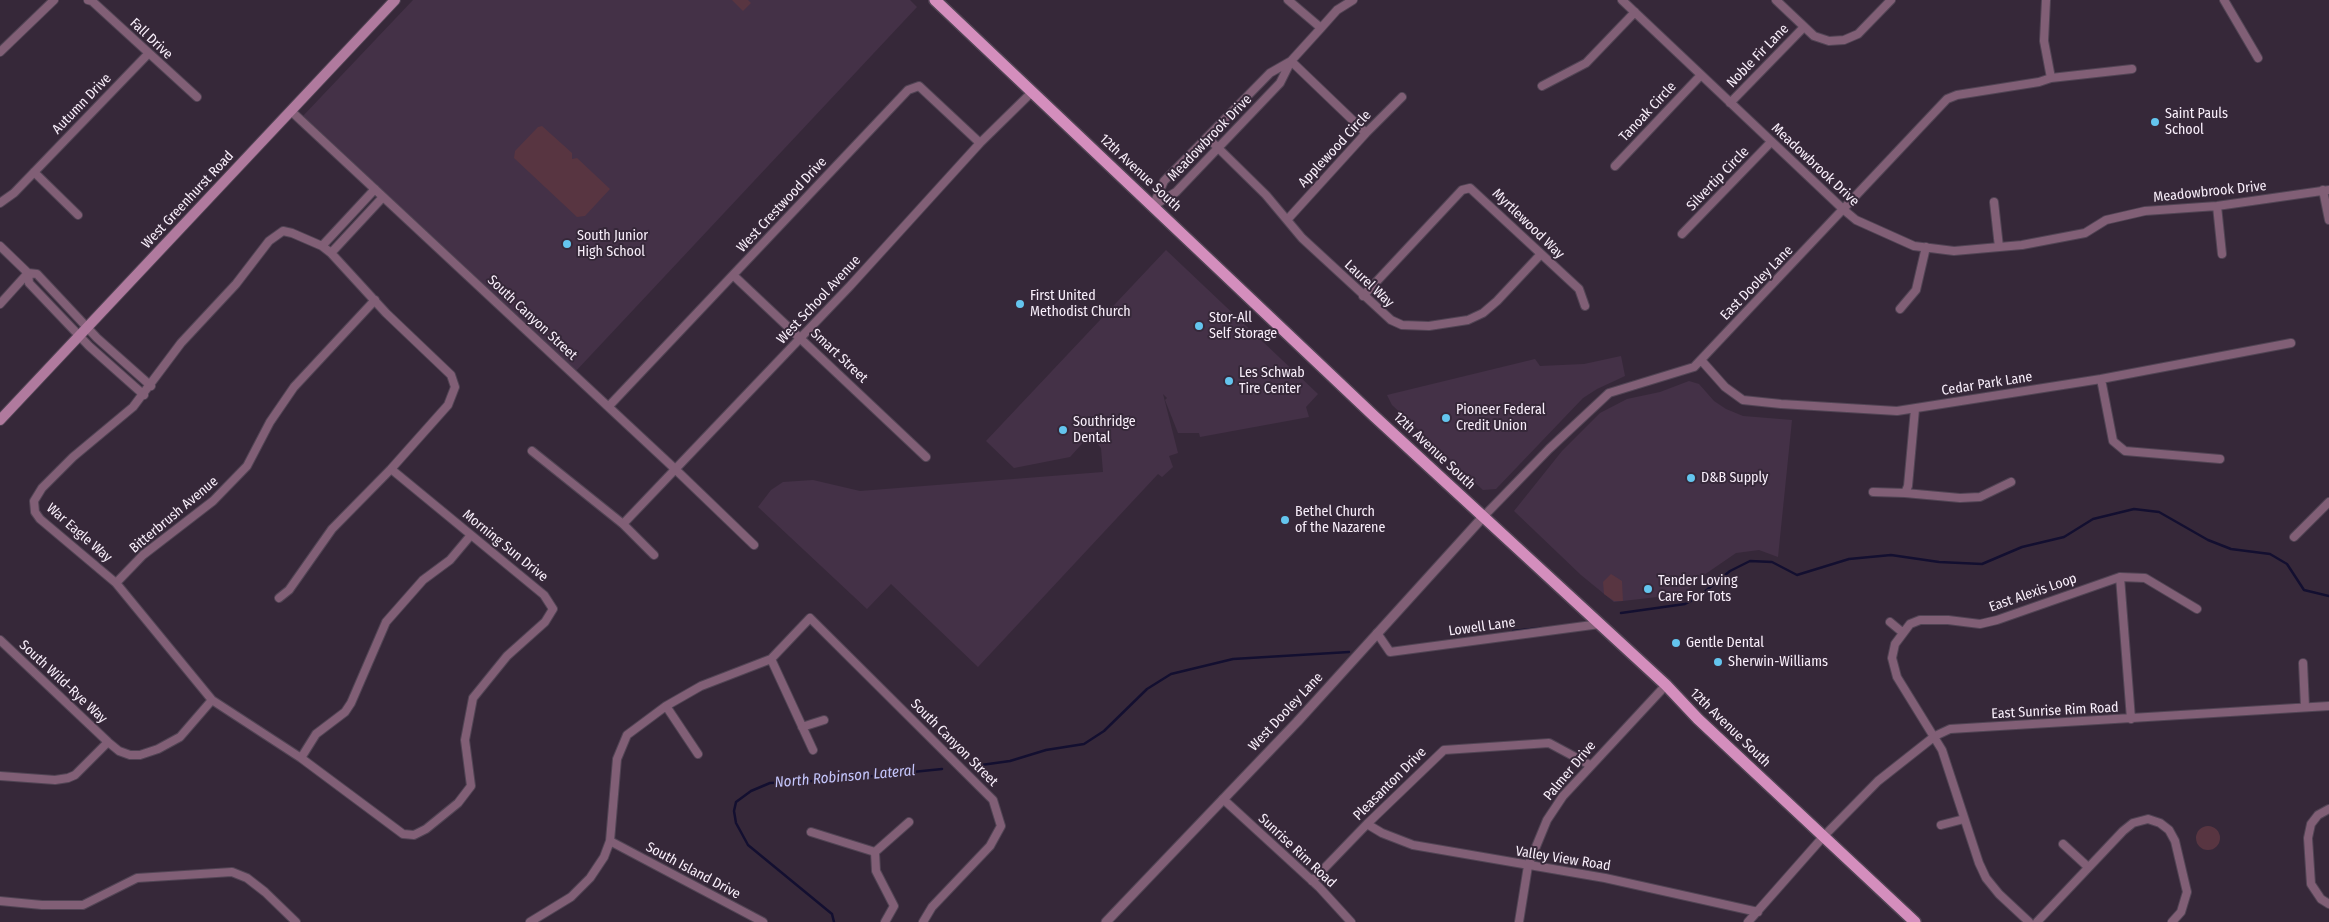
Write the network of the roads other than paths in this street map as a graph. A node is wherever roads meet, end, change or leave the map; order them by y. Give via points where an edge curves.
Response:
1 (54, 0) edge
2 (88, 0) edge
3 (395, 0) edge
4 (935, 0) edge
5 (1288, 0) edge
6 (1353, 0) edge
7 (1622, 0) edge
8 (1776, 0) edge
9 (1892, 0) edge
10 (2046, 0) edge
11 (2224, 0) edge
12 (1635, 12) junction
13 (1804, 27) junction
14 (1321, 28) junction
15 (0, 52) edge
16 (148, 54) junction
17 (2258, 58) dead end
18 (1291, 62) junction
19 (2132, 69) dead end
20 (1700, 75) junction
21 (2051, 78) junction
22 (1542, 86) dead end
23 (1032, 92) junction
24 (197, 97) dead end
25 (1402, 97) dead end
26 (1730, 103) junction
27 (291, 111) junction
28 (1366, 133) junction
29 (1207, 138) junction
30 (1771, 142) junction
31 (980, 143) junction
32 (1218, 147) junction
33 (1614, 166) dead end
34 (34, 172) junction
35 (375, 189) junction
36 (2326, 190) edge
37 (383, 197) junction
38 (1994, 202) dead end
39 (0, 203) edge
40 (1153, 206) junction
41 (2217, 206) junction
42 (1844, 210) junction
43 (78, 216) dead end
44 (1287, 220) junction
45 (2329, 220) edge
46 (1682, 234) dead end
47 (0, 246) edge
48 (322, 246) junction
49 (1926, 247) junction
50 (1999, 247) junction
51 (331, 253) junction
52 (1541, 254) junction
53 (2222, 254) dead end
54 (28, 273) junction
55 (733, 275) junction
56 (1363, 296) junction
57 (375, 300) junction
58 (0, 304) edge
59 (1585, 306) dead end
60 (1900, 309) dead end
61 (87, 328) junction
62 (79, 336) junction
63 (800, 338) junction
64 (2291, 343) dead end
65 (1701, 360) junction
66 (2101, 379) junction
67 (151, 386) junction
68 (144, 395) junction
69 (609, 406) junction
70 (1914, 409) junction
71 (0, 420) edge
72 (532, 452) dead end
73 (926, 457) dead end
74 (2220, 459) dead end
75 (674, 468) junction
76 (392, 469) junction
77 (2011, 482) dead end
78 (1874, 492) dead end
79 (1905, 493) junction
80 (2329, 502) edge
81 (1482, 517) junction
82 (623, 524) junction
83 (471, 535) junction
84 (2294, 537) dead end
85 (754, 545) dead end
86 (654, 555) dead end
87 (2120, 577) junction
88 (116, 583) junction
89 (279, 598) dead end
90 (2197, 609) dead end
91 (1890, 622) dead end
92 (1600, 624) junction
93 (1902, 632) junction
94 (1377, 633) junction
95 (0, 640) edge
96 (771, 659) junction
97 (2303, 663) dead end
98 (1666, 685) junction
99 (212, 700) junction
100 (666, 706) junction
101 (2329, 706) edge
102 (2305, 707) junction
103 (2131, 719) junction
104 (824, 720) dead end
105 (802, 727) junction
106 (1935, 736) junction
107 (108, 742) junction
108 (813, 750) dead end
109 (698, 754) dead end
110 (301, 758) junction
111 (1590, 765) junction
112 (0, 776) edge
113 (1223, 799) junction
114 (2329, 809) edge
115 (1964, 819) junction
116 (909, 822) dead end
117 (1367, 824) junction
118 (1941, 826) dead end
119 (811, 832) dead end
120 (1823, 837) junction
121 (610, 841) junction
122 (2063, 844) dead end
123 (875, 852) junction
124 (1528, 866) junction
125 (2088, 868) junction
126 (1312, 881) junction
127 (0, 901) edge
128 (2329, 904) edge
129 (1758, 912) junction
130 (297, 922) edge
131 (530, 922) edge
132 (763, 922) edge
133 (885, 922) edge
134 (923, 922) edge
135 (1106, 922) edge
136 (1351, 922) edge
137 (1519, 922) edge
138 (1748, 922) edge
139 (1915, 922) edge
140 (2029, 922) edge
141 (2037, 922) edge
142 (2172, 922) edge

1 - 15 street
2 - 16 street, Fall Drive
3 - 27 main road, West Greenhurst Road
4 - 23 main road, 12th Avenue South
5 - 14 street
6 - 14 street, Meadowbrook Drive via 1337,10
7 - 12 street, Meadowbrook Drive
8 - 13 street
9 - 13 street via 1858,34 1844,40 1829,41 1814,36
10 - 21 street via 2044,41
11 - 17 street
12 - 20 street, Meadowbrook Drive
12 - 22 street via 1586,63
13 - 26 street, Noble Fir Lane
14 - 18 street, Meadowbrook Drive
16 - 24 street, Fall Drive
16 - 34 street, Autumn Drive
18 - 28 street
18 - 29 street, Meadowbrook Drive via 1270,73
18 - 32 street, Meadowbrook Drive via 1280,83
19 - 21 street, East Dooley Lane
20 - 26 street, Meadowbrook Drive
20 - 33 street, Tanoak Circle
21 - 42 street, East Dooley Lane via 1947,99
23 - 31 street, West School Avenue
23 - 40 main road, 12th Avenue South
25 - 28 street, Applewood Circle
26 - 30 street, Meadowbrook Drive
27 - 35 street, South Canyon Street
27 - 61 main road, West Greenhurst Road
28 - 44 street, Applewood Circle
29 - 32 street, Laurel Way
29 - 40 street, Meadowbrook Drive via 1164,181
30 - 42 street, Meadowbrook Drive
30 - 46 street, Silvertip Circle
31 - 55 street, West Crestwood Drive via 919,86 908,90
31 - 63 street, West School Avenue
32 - 40 street, Meadowbrook Drive via 1176,192
32 - 44 street, Laurel Way
34 - 39 street, Autumn Drive
34 - 43 street
35 - 37 street, South Canyon Street
35 - 48 street
36 - 41 street, Meadowbrook Drive
36 - 45 street
37 - 51 street
37 - 69 street, South Canyon Street
38 - 50 street
40 - 81 main road, 12th Avenue South
41 - 50 street, Meadowbrook Drive via 2145,211 2106,220 2086,233
41 - 53 street
42 - 49 street, Meadowbrook Drive via 1886,235
42 - 65 street, East Dooley Lane
44 - 56 street, Laurel Way
47 - 54 street
48 - 51 street
48 - 67 street, War Eagle Way via 292,233 277,234 181,343
49 - 50 street, Meadowbrook Drive via 1954,251
49 - 60 street via 1916,290
51 - 57 street
52 - 56 street, Laurel Way via 1483,314 1468,320 1429,326 1402,325 1391,320
52 - 56 street, Myrtlewood Way via 1470,188 1462,190
52 - 59 street, Myrtlewood Way via 1579,289
54 - 58 street
54 - 61 street via 37,274
54 - 62 street via 29,283
55 - 63 street, Smart Street
55 - 69 street, West Crestwood Drive
57 - 76 street via 451,375 455,387 448,405
57 - 88 street, Bitterbrush Avenue via 294,387 270,422 247,466 213,501 143,555
61 - 62 main road, West Greenhurst Road
61 - 67 street
62 - 68 street
62 - 71 main road, West Greenhurst Road
63 - 73 street, Smart Street
63 - 75 street, West School Avenue
64 - 66 street, Cedar Park Lane
65 - 70 street, Cedar Park Lane via 1725,387 1743,400 1897,411
65 - 81 street, East Dooley Lane via 1694,367 1609,393
66 - 70 street, Cedar Park Lane
66 - 74 street via 2113,441 2125,451
67 - 68 street, War Eagle Way
68 - 88 street, War Eagle Way via 121,419 55,473 34,501 35,512 40,519
69 - 75 street, South Canyon Street
70 - 79 street
72 - 82 street
75 - 82 street, West School Avenue
75 - 85 street, South Canyon Street
76 - 83 street, Morning Sun Drive
76 - 89 street via 332,529 290,590
77 - 79 street via 1980,497
78 - 79 street
80 - 84 street
81 - 92 main road, 12th Avenue South
81 - 94 street, West Dooley Lane
82 - 86 street
83 - 110 street via 450,560 423,580 386,622 351,703 316,734
83 - 110 street, Morning Sun Drive via 544,594 553,609 545,622 507,656 472,698 465,740 471,786 458,804 426,829 414,835 403,834
87 - 90 street via 2145,578
87 - 93 street, East Alexis Loop via 1997,620 1980,624 1920,620
87 - 103 street
88 - 99 street, War Eagle Way
91 - 93 street
92 - 94 street, Lowell Lane via 1390,652
92 - 98 main road, 12th Avenue South
93 - 106 street via 1892,658 1897,677
94 - 113 street, West Dooley Lane
95 - 107 street, South Wild-Rye Way
96 - 100 street via 701,686
96 - 105 street
96 - 134 street, South Canyon Street via 810,618 993,800 1001,826 990,846 932,907
97 - 102 street
98 - 111 street, Palmer Drive
98 - 120 main road, 12th Avenue South
99 - 107 street via 180,737 158,749 130,756
99 - 110 street, Morning Sun Drive
100 - 109 street
100 - 121 street via 627,735 617,758
101 - 102 street, East Sunrise Rim Road
102 - 103 street, East Sunrise Rim Road
103 - 106 street, East Sunrise Rim Road via 1950,729
104 - 105 street
105 - 108 street
106 - 115 street
106 - 120 street, East Sunrise Rim Road via 1878,781
107 - 112 street via 68,778
111 - 117 street, Pleasanton Drive via 1549,743 1444,750
111 - 124 street, Palmer Drive via 1547,820
113 - 126 street, Sunrise Rim Road
113 - 135 street, West Dooley Lane
114 - 128 street via 2311,824 2308,838 2311,884 2321,899
115 - 118 street
115 - 140 street via 1986,878
116 - 123 street
117 - 124 street, Valley View Road via 1413,845
117 - 126 street, Pleasanton Drive
119 - 123 street
120 - 129 street
120 - 139 main road, 12th Avenue South
121 - 131 street via 590,878 571,898
121 - 132 street, South Island Drive
122 - 125 street
123 - 133 street via 876,871 894,906
124 - 129 street, Valley View Road via 1604,878
124 - 137 street, Palmer Drive
125 - 141 street
125 - 142 street via 2133,823 2160,822 2175,841 2186,892 2181,912
126 - 136 street, Sunrise Rim Road
127 - 130 street via 82,905 137,878 232,872 253,883
129 - 138 street

